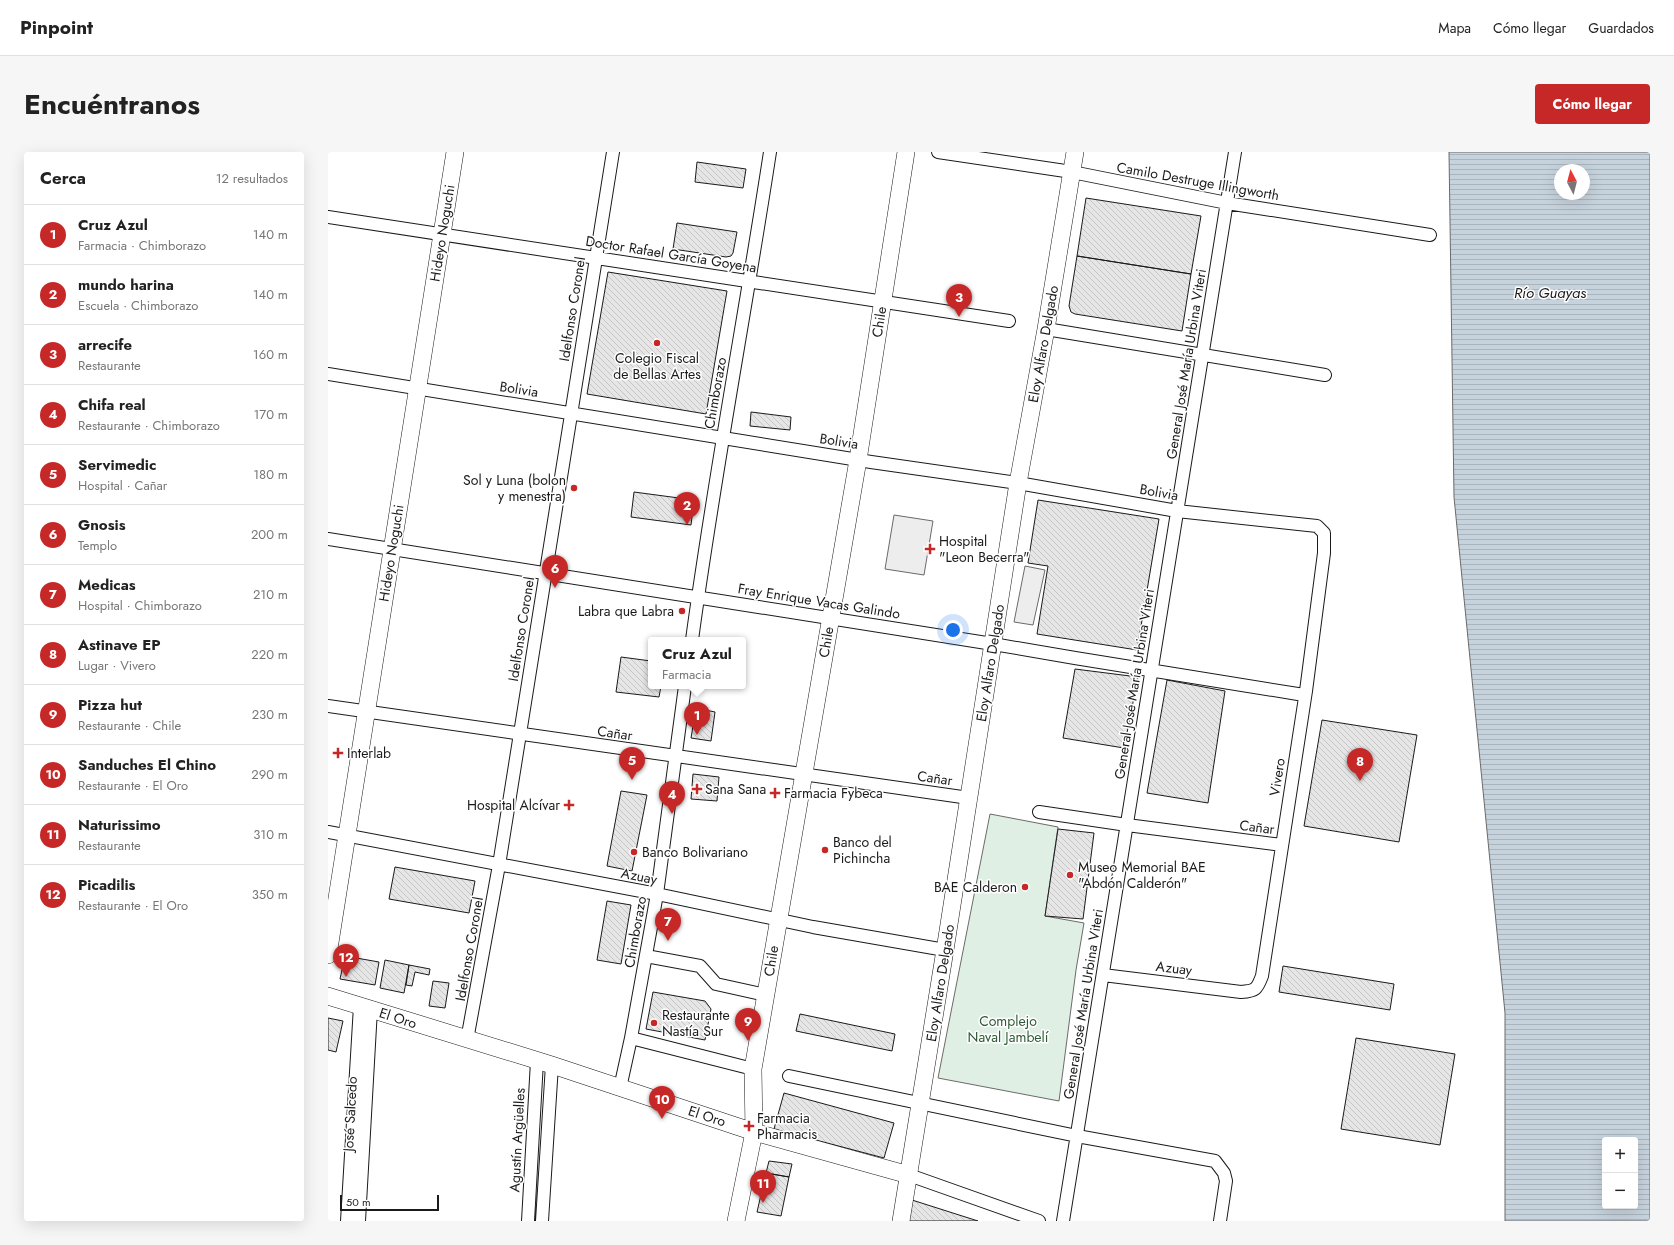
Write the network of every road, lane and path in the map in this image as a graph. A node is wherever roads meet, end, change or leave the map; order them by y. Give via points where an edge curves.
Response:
1 (455, 152) edge
2 (613, 152) edge
3 (770, 152) edge
4 (906, 152) edge
5 (938, 152) edge
6 (1075, 152) edge
7 (1235, 152) edge
8 (1072, 172) junction
9 (1227, 203) junction
10 (328, 216) edge
11 (442, 234) junction
12 (1430, 235) dead end
13 (596, 258) junction
14 (750, 281) junction
15 (882, 301) junction
16 (1009, 321) dead end
17 (1046, 329) junction
18 (1202, 354) junction
19 (328, 374) edge
20 (1325, 375) dead end
21 (417, 388) junction
22 (571, 412) junction
23 (723, 438) junction
24 (858, 460) junction
25 (1018, 483) junction
26 (1177, 511) junction
27 (328, 539) edge
28 (392, 549) junction
29 (1324, 553) joint
30 (546, 573) junction
31 (698, 597) junction
32 (830, 618) junction
33 (692, 637) edge
34 (993, 644) junction
35 (1152, 670) junction
36 (685, 689) edge
37 (1305, 693) junction
38 (328, 706) edge
39 (366, 712) junction
40 (520, 734) junction
41 (675, 757) junction
42 (803, 775) junction
43 (969, 798) junction
44 (1039, 812) dead end
45 (1127, 825) junction
46 (328, 832) edge
47 (347, 835) junction
48 (1282, 845) junction
49 (499, 865) junction
50 (657, 894) junction
51 (778, 920) junction
52 (945, 950) junction
53 (328, 955) edge
54 (646, 956) junction
55 (1103, 975) junction
56 (1241, 992) joint
57 (766, 995) junction
58 (328, 996) edge
59 (366, 1008) junction
60 (631, 1038) junction
61 (467, 1040) junction
62 (544, 1063) junction
63 (753, 1070) junction
64 (789, 1076) dead end
65 (620, 1088) junction
66 (920, 1104) junction
67 (754, 1132) junction
68 (358, 1134) junction
69 (1077, 1136) junction
70 (909, 1175) junction
71 (529, 1199) junction
72 (543, 1200) junction
73 (347, 1221) edge
74 (359, 1221) edge
75 (528, 1221) edge
76 (542, 1221) edge
77 (736, 1221) edge
78 (901, 1221) edge
79 (1040, 1221) edge
80 (1063, 1221) edge
81 (1220, 1221) edge

1 - 11 main road, Hideyo Noguchi
2 - 13 street, Idelfonso Coronel
3 - 14 street, Chimborazo
4 - 15 main road, Chile
5 - 8 street, Camilo Destruge Illingworth
6 - 8 main road, Eloy Alfaro Delgado
7 - 9 street, General José María Urbina Viteri
8 - 9 street, Camilo Destruge Illingworth
8 - 17 main road, Eloy Alfaro Delgado
9 - 12 street, Camilo Destruge Illingworth
9 - 18 street, General José María Urbina Viteri
10 - 11 street, Doctor Rafael García Goyena
11 - 13 street, Doctor Rafael García Goyena
11 - 21 main road, Hideyo Noguchi
13 - 14 street, Doctor Rafael García Goyena
13 - 22 street, Idelfonso Coronel
14 - 15 street, Doctor Rafael García Goyena
14 - 23 street, Chimborazo
15 - 16 street, Doctor Rafael García Goyena
15 - 24 main road, Chile
17 - 18 street
17 - 25 main road, Eloy Alfaro Delgado
18 - 20 street
18 - 26 street, General José María Urbina Viteri
19 - 21 street, Bolivia
21 - 22 street, Bolivia
21 - 28 main road, Hideyo Noguchi
22 - 23 street, Bolivia
22 - 30 street, Idelfonso Coronel
23 - 24 street, Bolivia
23 - 31 street, Chimborazo
24 - 25 street, Bolivia
24 - 32 main road, Chile
25 - 26 street, Bolivia
25 - 34 main road, Eloy Alfaro Delgado
26 - 29 street, Bolivia via 1317,526 1324,533
26 - 35 street, General José María Urbina Viteri
27 - 28 street, Fray Enrique Vacas Galindo
28 - 30 street, Fray Enrique Vacas Galindo
28 - 39 main road, Hideyo Noguchi
29 - 37 street, Vivero
30 - 31 street, Fray Enrique Vacas Galindo
30 - 40 street, Idelfonso Coronel
31 - 32 street, Fray Enrique Vacas Galindo
31 - 33 street, Chimborazo
32 - 34 street, Fray Enrique Vacas Galindo
32 - 42 main road, Chile
34 - 35 street, Fray Enrique Vacas Galindo
34 - 43 main road, Eloy Alfaro Delgado
35 - 37 street, Fray Enrique Vacas Galindo
35 - 45 street, General José María Urbina Viteri
36 - 41 street, Chimborazo
37 - 48 street, Vivero
38 - 39 street, Cañar
39 - 40 street, Cañar
39 - 47 main road, Hideyo Noguchi
40 - 41 street, Cañar
40 - 49 street, Idelfonso Coronel
41 - 42 street, Cañar
41 - 50 street, Chimborazo
42 - 43 street, Cañar
42 - 51 main road, Chile
43 - 52 main road, Eloy Alfaro Delgado
44 - 45 street, Cañar
45 - 48 street, Cañar
45 - 55 street, General José María Urbina Viteri
46 - 47 street, Azuay
47 - 49 street, Azuay
47 - 53 main road, Hideyo Noguchi
48 - 56 street, Vivero via 1262,976 1253,991
49 - 50 street, Azuay
49 - 61 street, Idelfonso Coronel
50 - 51 street, Azuay
50 - 54 street, Chimborazo
51 - 52 street, Azuay
51 - 57 main road, Chile
52 - 66 main road, Eloy Alfaro Delgado
54 - 57 street via 700,966 716,984
54 - 60 street, Chimborazo
55 - 56 street, Azuay
55 - 69 street, General José María Urbina Viteri
57 - 63 main road, Chile
58 - 59 main road, El Oro
59 - 61 main road, El Oro
59 - 68 street, José Salcedo
60 - 63 street
60 - 65 street, Chimborazo
61 - 62 main road, El Oro
62 - 65 main road, El Oro
62 - 71 street, Agustín Argüelles
62 - 72 street, Agustín Argüelles
63 - 67 main road, Chile
64 - 66 street
65 - 67 main road, El Oro
66 - 69 street
66 - 70 main road, Eloy Alfaro Delgado
67 - 70 main road, El Oro
67 - 77 main road, Chile
68 - 73 street, José Salcedo
68 - 74 street, José Salcedo
69 - 80 street, General José María Urbina Viteri
69 - 81 street via 1215,1161 1224,1173 1226,1181
70 - 78 main road, Eloy Alfaro Delgado
70 - 79 street, El Oro
71 - 72 street
71 - 75 street, Agustín Argüelles
72 - 76 street, Agustín Argüelles

